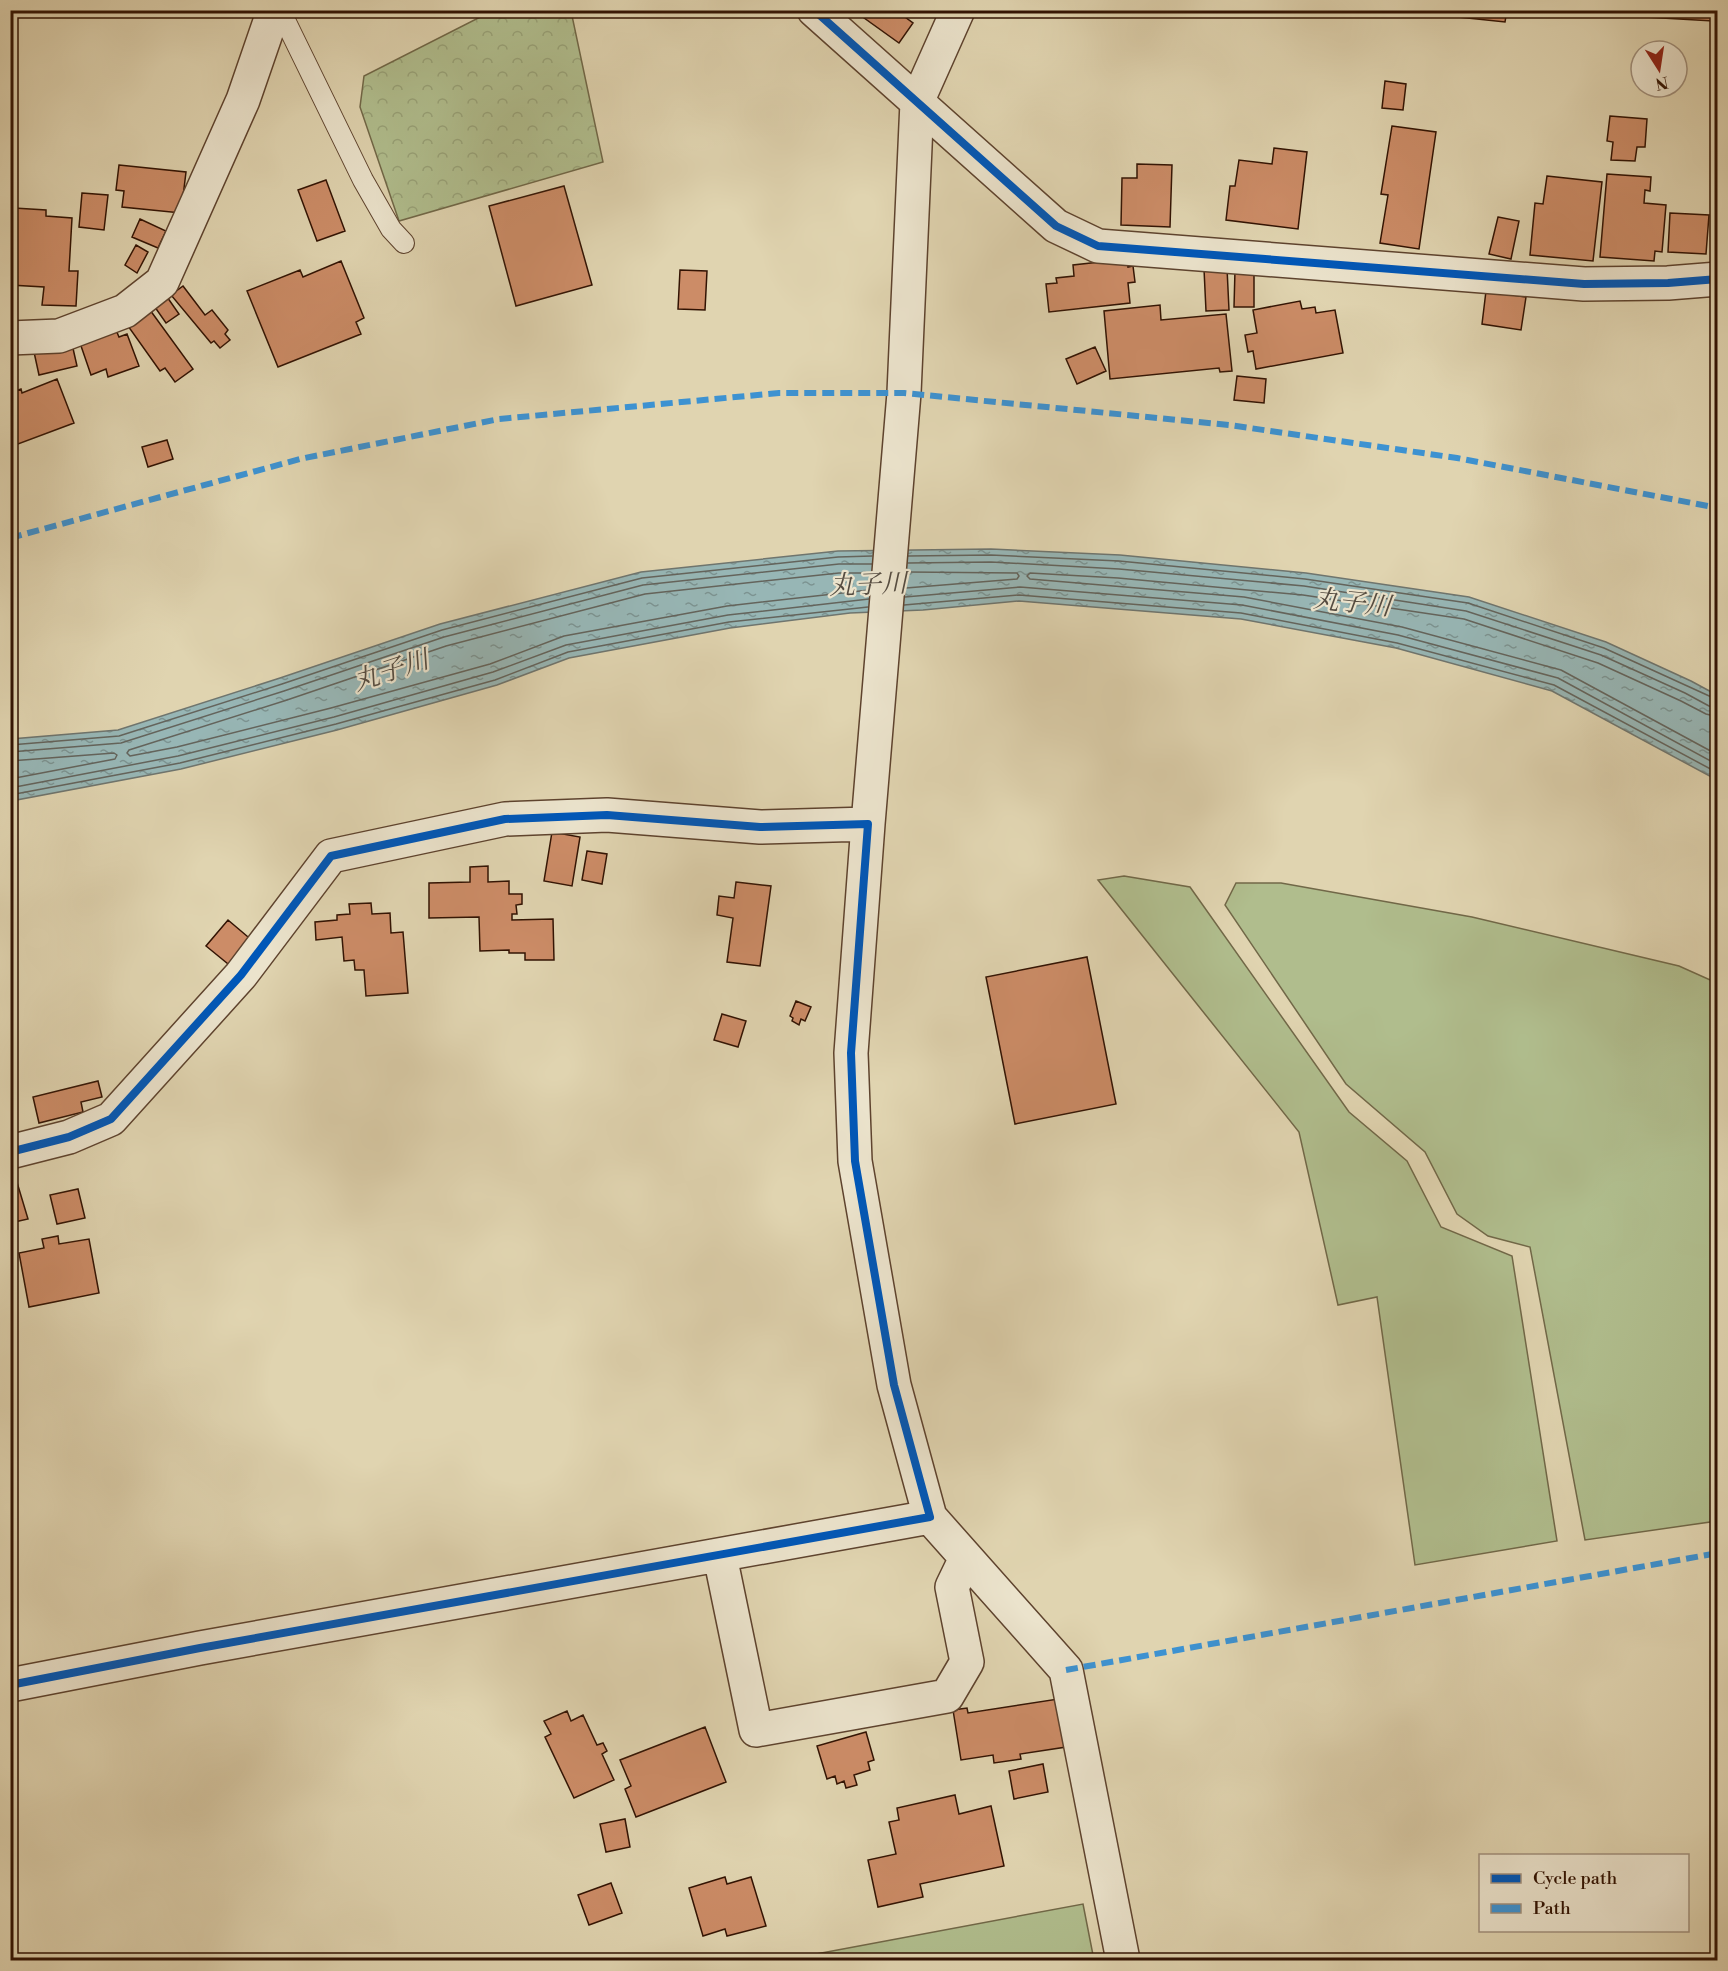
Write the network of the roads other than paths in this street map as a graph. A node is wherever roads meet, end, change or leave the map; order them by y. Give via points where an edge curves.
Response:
1 (274, 10) edge
2 (280, 10) edge
3 (814, 10) edge
4 (958, 10) edge
5 (917, 102) junction
6 (404, 243) dead end
7 (1718, 279) edge
8 (10, 338) edge
9 (868, 824) junction
10 (10, 1152) edge
11 (930, 1517) junction
12 (720, 1556) junction
13 (966, 1558) junction
14 (10, 1685) edge
15 (1123, 1960) edge

1 - 8 street via 243,100 162,282 125,311 70,332
2 - 6 lane via 363,180 391,229
3 - 5 street
4 - 5 street
5 - 7 street via 1056,226 1098,246 1584,284
5 - 9 street via 901,415
9 - 10 street via 759,827 607,815 505,819 331,856 241,975 111,1119 69,1137
9 - 11 street via 851,1053 855,1161 894,1385
11 - 12 street
11 - 13 street
12 - 13 street via 756,1730 947,1696 967,1662 952,1587
12 - 14 street
13 - 15 street via 1066,1670

